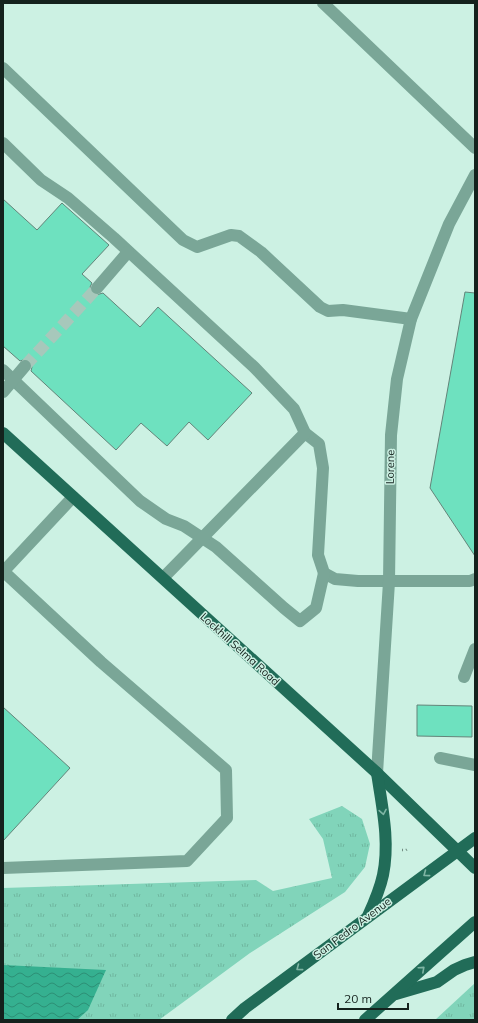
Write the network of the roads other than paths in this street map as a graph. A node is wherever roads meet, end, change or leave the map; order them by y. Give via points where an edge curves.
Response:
1 (324, 3) edge
2 (3, 68) edge
3 (3, 143) edge
4 (475, 148) edge
5 (475, 175) edge
6 (128, 252) junction
7 (97, 288) tunnel mouth
8 (410, 319) junction
9 (25, 366) tunnel mouth
10 (3, 370) edge
11 (13, 380) junction
12 (3, 392) edge
13 (3, 433) edge
14 (305, 433) junction
15 (73, 497) junction
16 (202, 538) junction
17 (3, 572) edge
18 (324, 573) junction
19 (163, 578) junction
20 (475, 579) edge
21 (389, 582) junction
22 (475, 649) edge
23 (464, 677) dead end
24 (440, 758) dead end
25 (475, 765) edge
26 (377, 773) junction
27 (475, 838) edge
28 (457, 850) junction
29 (3, 868) edge
30 (475, 868) edge
31 (368, 916) junction
32 (475, 922) edge
33 (475, 962) edge
34 (393, 995) junction
35 (232, 1020) edge
36 (365, 1020) edge

1 - 4 street
2 - 8 street via 183,240 197,248 231,235 239,236 261,252 320,307 328,311 343,310
3 - 6 street via 41,180 68,198
5 - 8 street, Lorene via 448,224
6 - 7 street
6 - 14 street via 254,367 294,409
8 - 21 street, Lorene via 397,379 391,435
9 - 11 street
10 - 11 street
11 - 12 street
11 - 16 street via 140,500 166,519 184,526
13 - 15 main road, Lockhill Selma Road
14 - 16 street
14 - 18 street via 319,444 323,468 318,555
15 - 17 street
15 - 19 main road, Lockhill Selma Road
16 - 18 street via 216,547 300,621 316,608
16 - 19 street
17 - 29 street via 226,770 227,818 187,861
18 - 21 street via 335,579
19 - 26 main road, Lockhill Selma Road
20 - 21 street
21 - 26 street, Lorene
22 - 23 street
24 - 25 street
26 - 28 main road, Lockhill Selma Road
26 -> 31 main road via 386,827 386,849 383,876
27 - 28 main road, San Pedro Avenue
28 - 30 main road, Lockhill Selma Road
28 -> 31 main road, San Pedro Avenue
31 -> 35 main road, San Pedro Avenue
34 -> 32 main road
33 - 34 main road via 454,970 437,982
34 - 36 main road

